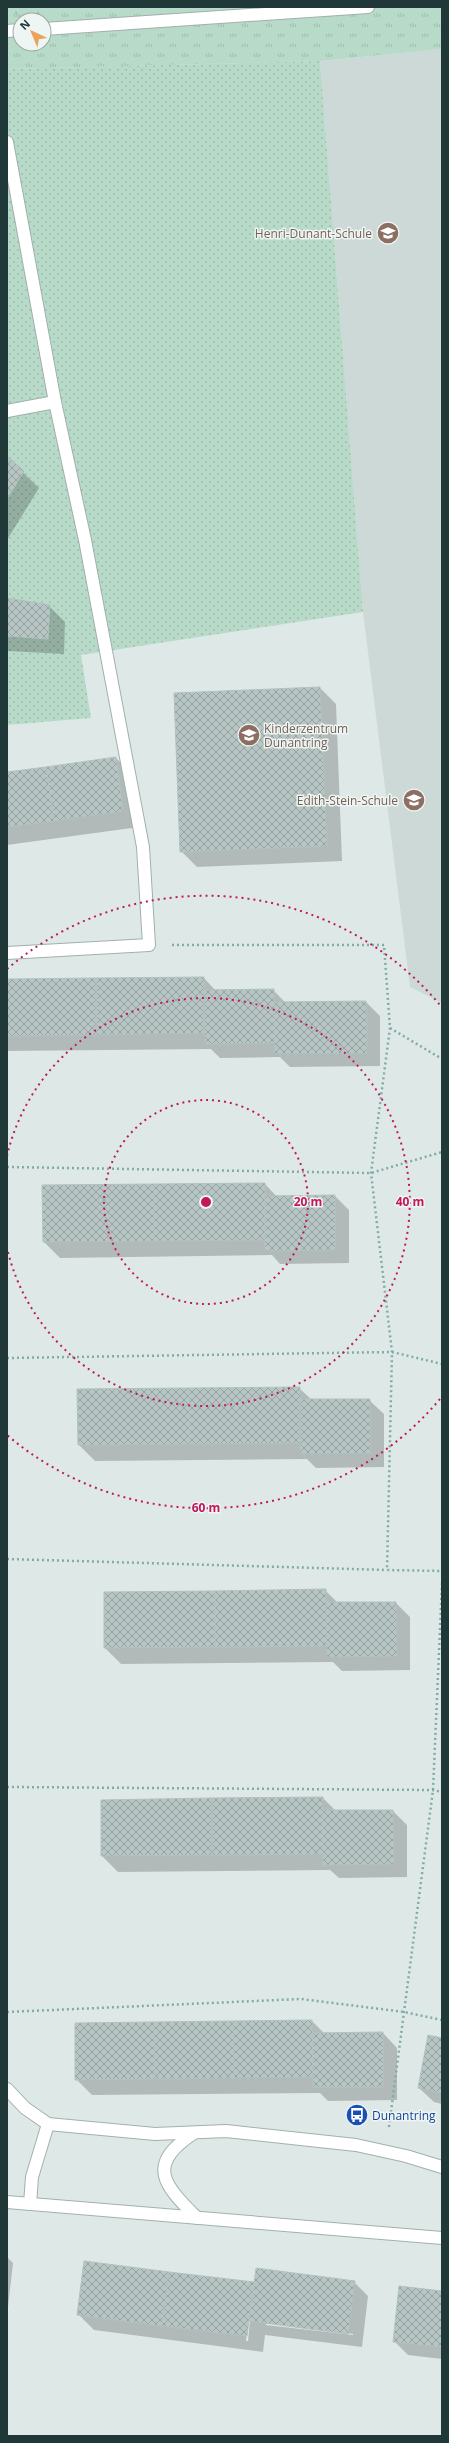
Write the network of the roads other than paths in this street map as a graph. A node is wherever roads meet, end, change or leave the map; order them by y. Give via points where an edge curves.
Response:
1 (368, 7) edge
2 (52, 28) edge
3 (7, 142) edge
4 (55, 402) junction
5 (7, 411) edge
6 (7, 953) edge
7 (7, 2089) edge
8 (48, 2124) junction
9 (194, 2133) junction
10 (442, 2167) edge
11 (7, 2202) edge
12 (30, 2204) junction
13 (197, 2218) junction
14 (442, 2238) edge

1 - 2 street
3 - 4 street
4 - 5 street
4 - 6 street via 85,540 143,847 149,945
7 - 8 street via 25,2108
8 - 9 street via 113,2132
8 - 12 street via 32,2177
9 - 10 street via 226,2131 356,2145
9 - 13 street via 176,2144 166,2159 164,2173 171,2191
11 - 12 street
12 - 13 street
13 - 14 street

